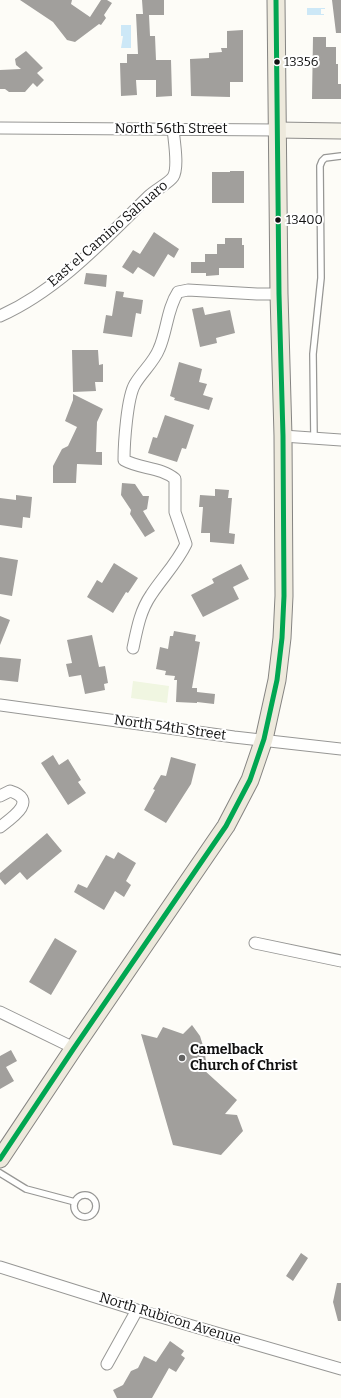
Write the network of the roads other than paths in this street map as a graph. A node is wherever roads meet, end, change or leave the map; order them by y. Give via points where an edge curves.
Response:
1 (276, 0) edge
2 (0, 128) edge
3 (173, 129) junction
4 (278, 130) junction
5 (341, 131) edge
6 (341, 156) edge
7 (279, 294) junction
8 (0, 316) edge
9 (283, 436) junction
10 (314, 438) junction
11 (341, 440) edge
12 (133, 648) dead end
13 (0, 705) edge
14 (264, 739) junction
15 (341, 749) edge
16 (0, 796) edge
17 (0, 827) edge
18 (255, 943) dead end
19 (341, 961) edge
20 (0, 1012) edge
21 (74, 1048) junction
22 (0, 1159) edge
23 (0, 1173) edge
24 (75, 1202) junction
25 (0, 1267) edge
26 (137, 1310) junction
27 (107, 1364) dead end
28 (341, 1369) edge

1 - 4 main road
2 - 3 street, North 56th Street
3 - 4 street, North 56th Street
3 - 8 street, East el Camino Sahuaro via 176,168 173,177 151,193 60,279
4 - 5 main road, North 56th Street
4 - 7 main road
6 - 10 lane via 325,158 320,166 321,278 313,354
7 - 9 main road
7 - 12 street via 188,290 178,292 172,302 159,351 134,385 130,396 124,460 169,473 175,479 175,512 186,544 140,615
9 - 10 street
9 - 14 main road via 283,614 277,680
10 - 11 street
13 - 14 street, North 54th Street
14 - 15 street, North 54th Street
14 - 21 main road via 250,780 226,826
16 - 17 street via 10,791 18,794 22,801 22,808 17,815
18 - 19 street
20 - 21 street
21 - 22 main road
23 - 24 lane via 26,1189
24 - 24 lane via 76,1213 83,1217 90,1216 96,1211 95,1200 90,1196 79,1196
25 - 26 street, North Rubicon Avenue
26 - 27 street
26 - 28 street, North Rubicon Avenue

